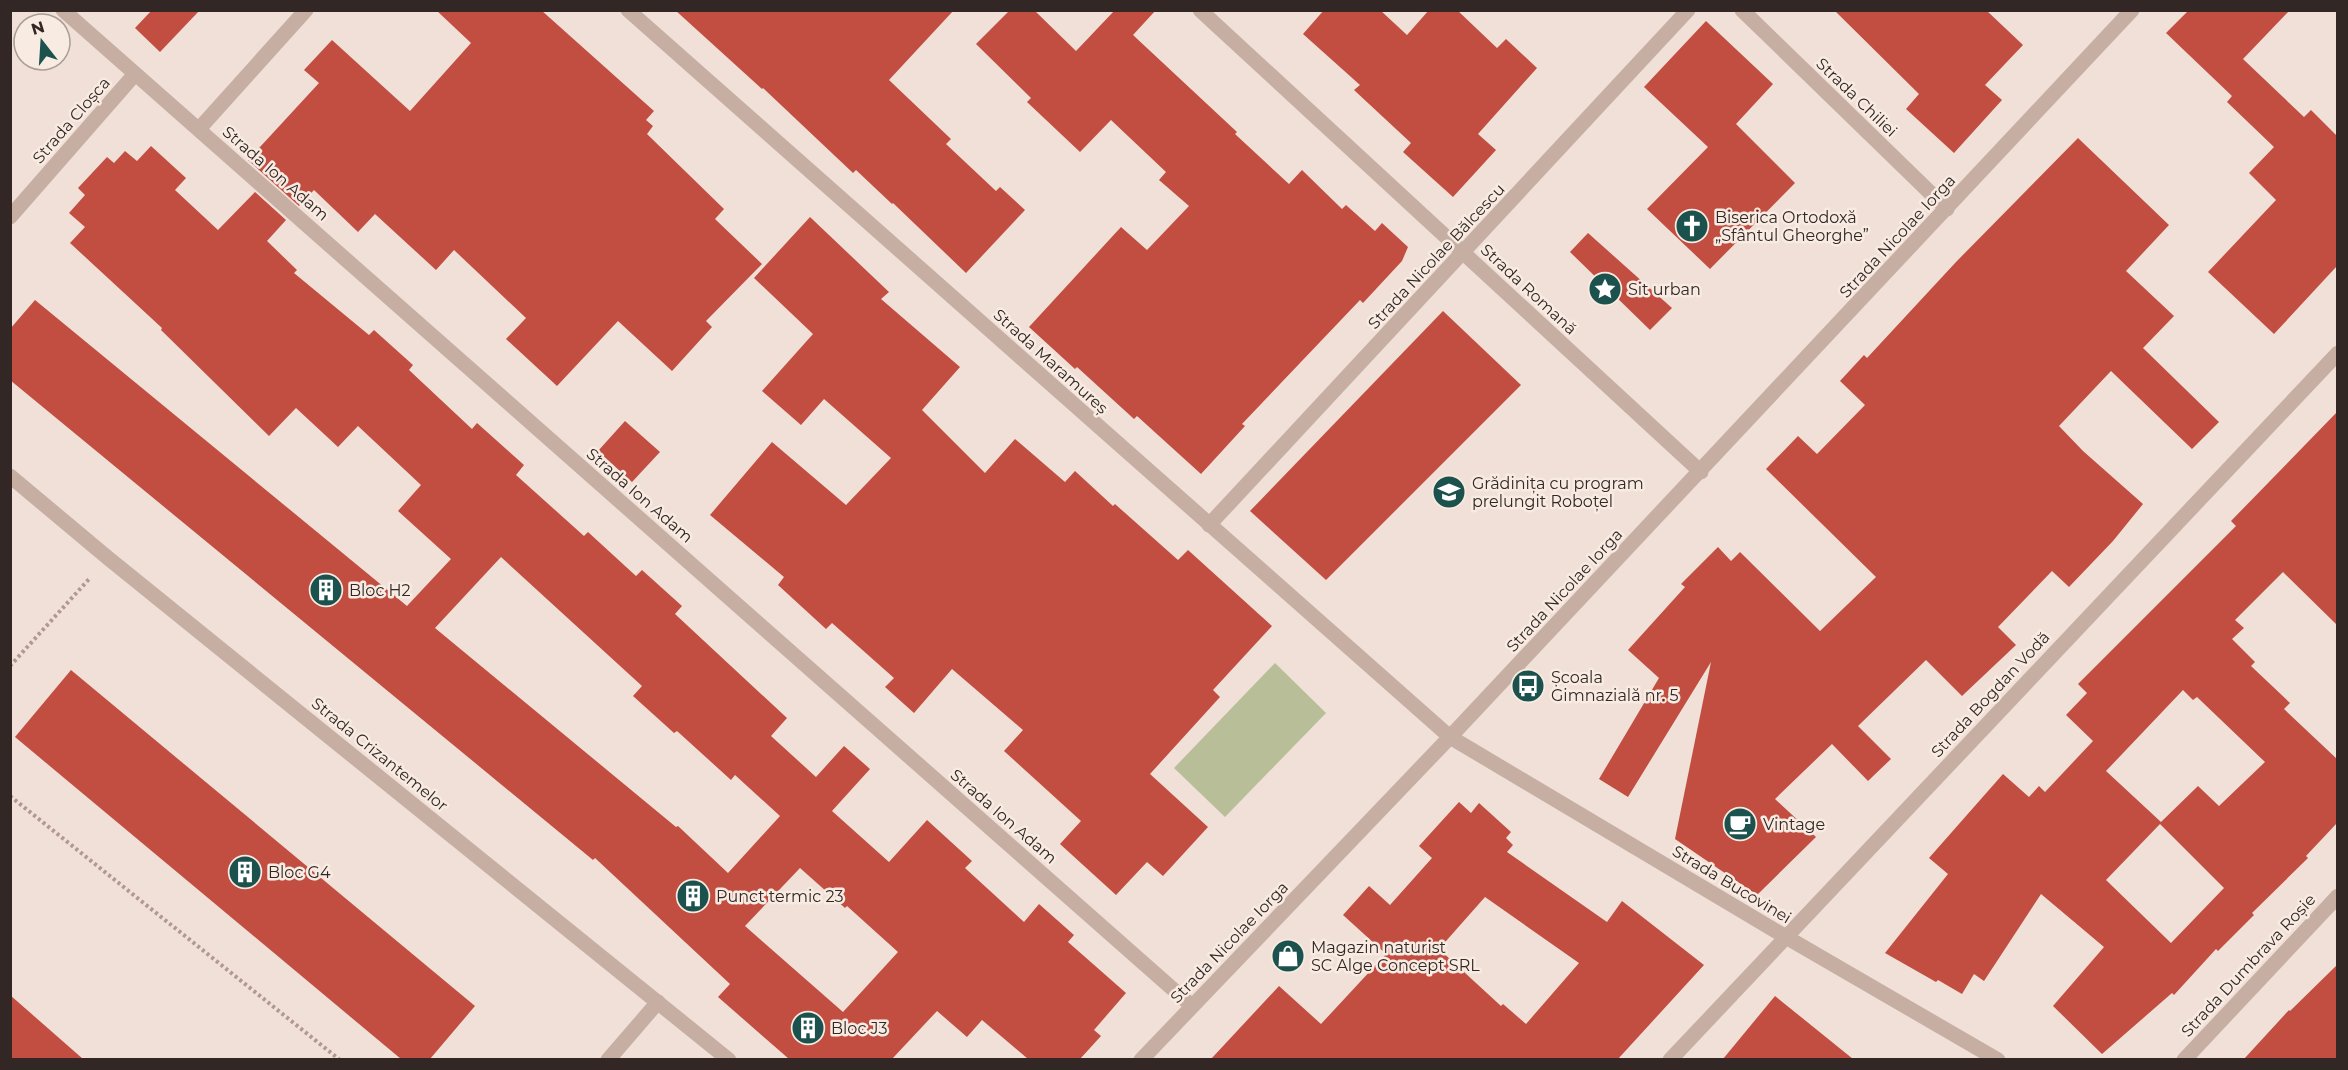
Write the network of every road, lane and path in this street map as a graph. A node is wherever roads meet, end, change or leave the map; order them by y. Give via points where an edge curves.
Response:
1 (63, 10) edge
2 (306, 10) edge
3 (628, 10) edge
4 (1200, 10) edge
5 (1688, 10) edge
6 (1742, 10) edge
7 (2133, 10) edge
8 (135, 74) junction
9 (199, 129) junction
10 (1947, 209) junction
11 (10, 217) edge
12 (1464, 253) junction
13 (2337, 353) edge
14 (1701, 472) junction
15 (10, 476) edge
16 (1209, 525) junction
17 (108, 558) junction
18 (10, 666) edge
19 (1450, 737) junction
20 (10, 796) edge
21 (2337, 896) edge
22 (1786, 937) junction
23 (658, 1002) junction
24 (1192, 1006) junction
25 (340, 1059) edge
26 (608, 1059) edge
27 (729, 1059) edge
28 (1142, 1059) edge
29 (1670, 1059) edge
30 (1998, 1059) edge
31 (2184, 1059) edge

1 - 8 street, Strada Ion Adam
2 - 9 street
3 - 16 street, Strada Maramureș
4 - 12 street, Strada Romană
5 - 12 street, Strada Nicolae Bălcescu
6 - 10 street, Strada Chiliei
7 - 10 street, Strada Nicolae Iorga
8 - 9 street, Strada Ion Adam
8 - 11 street, Strada Cloșca
9 - 24 street, Strada Ion Adam
10 - 14 street, Strada Nicolae Iorga
12 - 14 street, Strada Romană
12 - 16 street, Strada Nicolae Bălcescu
13 - 22 street, Strada Bogdan Vodă
14 - 19 street, Strada Nicolae Iorga
15 - 17 street, Strada Crizantemelor
16 - 19 street, Strada Maramureș
17 - 18 path
17 - 23 street, Strada Crizantemelor
19 - 22 street, Strada Bucovinei
19 - 24 street, Strada Nicolae Iorga
20 - 25 path
21 - 31 street, Strada Dumbrava Roșie
22 - 29 street, Strada Bogdan Vodă
22 - 30 street, Strada Bucovinei
23 - 26 street
23 - 27 street, Strada Crizantemelor
24 - 28 street, Strada Nicolae Iorga

